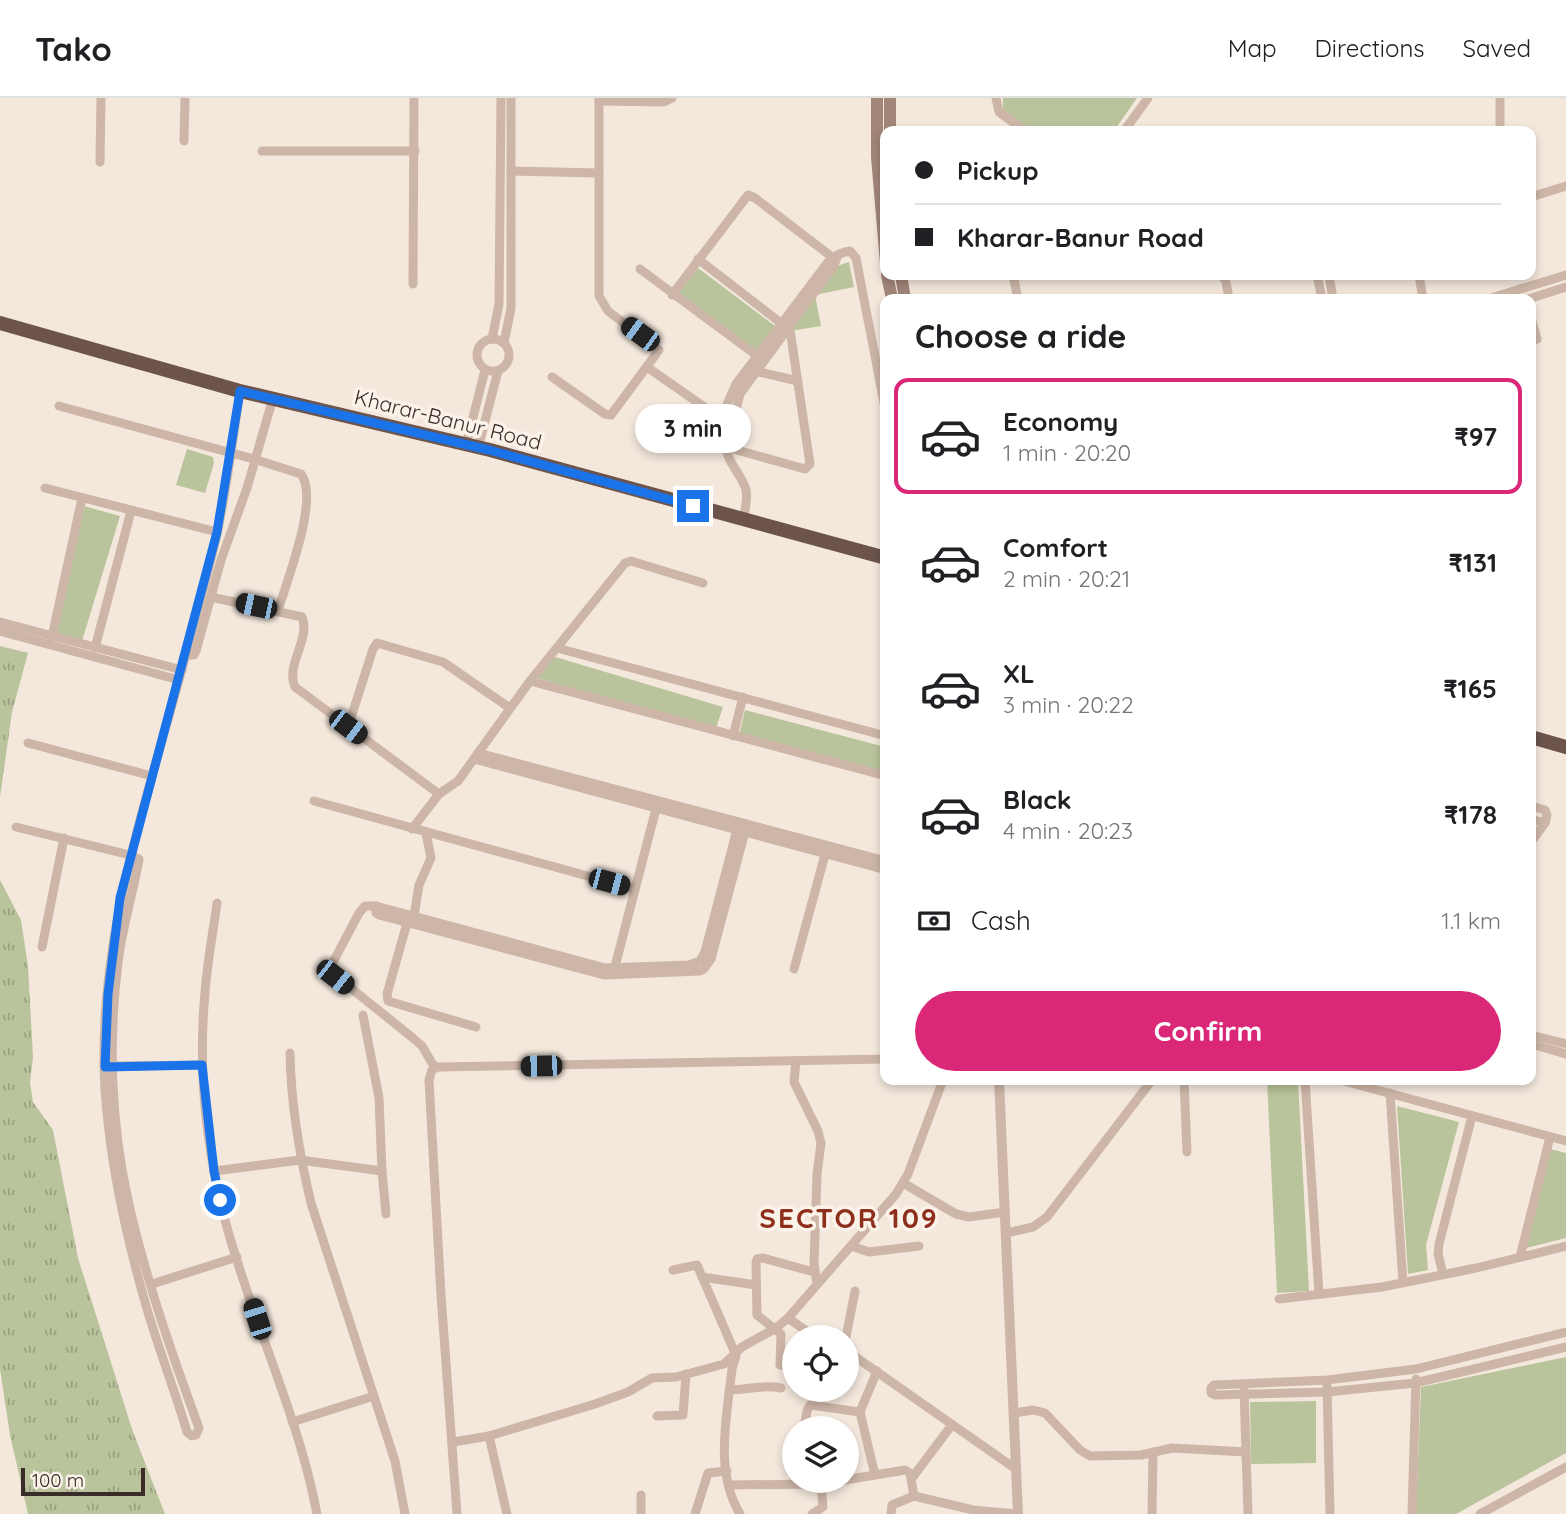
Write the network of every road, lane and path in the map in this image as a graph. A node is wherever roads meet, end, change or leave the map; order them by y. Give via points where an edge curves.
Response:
1 (100, 98) edge
2 (184, 98) edge
3 (414, 98) edge
4 (501, 98) edge
5 (511, 98) edge
6 (672, 98) edge
7 (877, 98) edge
8 (890, 98) edge
9 (996, 98) edge
10 (1148, 98) edge
11 (1500, 98) edge
12 (599, 99) edge
13 (890, 126) edge
14 (1018, 126) edge
15 (1128, 126) edge
16 (1500, 126) edge
17 (184, 141) dead end
18 (262, 151) dead end
19 (415, 151) junction
20 (100, 162) dead end
21 (511, 171) junction
22 (599, 173) junction
23 (1566, 186) edge
24 (880, 192) edge
25 (1536, 195) edge
26 (836, 257) junction
27 (698, 259) junction
28 (640, 269) dead end
29 (1566, 275) edge
30 (413, 284) dead end
31 (1566, 287) edge
32 (1504, 294) edge
33 (672, 295) junction
34 (1536, 296) edge
35 (0, 323) edge
36 (785, 325) junction
37 (492, 339) junction
38 (504, 343) junction
39 (761, 358) junction
40 (647, 367) junction
41 (485, 370) junction
42 (498, 371) junction
43 (755, 371) junction
44 (552, 377) dead end
45 (798, 381) junction
46 (880, 382) edge
47 (240, 391) junction
48 (273, 398) junction
49 (60, 407) dead end
50 (723, 420) junction
51 (472, 446) junction
52 (726, 447) junction
53 (231, 454) junction
54 (257, 460) junction
55 (45, 488) dead end
56 (82, 498) junction
57 (131, 511) junction
58 (743, 519) junction
59 (217, 532) junction
60 (880, 556) edge
61 (703, 583) dead end
62 (211, 597) junction
63 (278, 611) junction
64 (0, 622) edge
65 (0, 631) edge
66 (52, 637) junction
67 (95, 648) junction
68 (557, 648) junction
69 (186, 655) junction
70 (182, 670) junction
71 (179, 680) junction
72 (530, 681) junction
73 (743, 697) junction
74 (510, 708) junction
75 (348, 727) junction
76 (880, 734) edge
77 (733, 736) junction
78 (1536, 738) edge
79 (28, 743) dead end
80 (1566, 747) edge
81 (476, 756) junction
82 (880, 774) edge
83 (152, 776) junction
84 (439, 794) junction
85 (314, 801) dead end
86 (657, 804) junction
87 (1536, 808) edge
88 (1536, 820) edge
89 (1545, 823) junction
90 (16, 827) dead end
91 (742, 827) junction
92 (412, 829) junction
93 (426, 833) junction
94 (1536, 835) edge
95 (64, 838) junction
96 (826, 850) junction
97 (130, 855) junction
98 (880, 860) edge
99 (880, 868) edge
100 (635, 889) junction
101 (217, 903) dead end
102 (410, 920) junction
103 (43, 947) dead end
104 (794, 969) dead end
105 (613, 972) junction
106 (363, 1015) dead end
107 (477, 1027) dead end
108 (1536, 1036) edge
109 (1566, 1044) edge
110 (1536, 1045) edge
111 (290, 1053) dead end
112 (1566, 1054) edge
113 (880, 1059) edge
114 (796, 1061) junction
115 (202, 1065) junction
116 (109, 1066) junction
117 (435, 1068) junction
118 (941, 1085) edge
119 (999, 1085) edge
120 (1148, 1085) edge
121 (1184, 1085) edge
122 (1306, 1085) edge
123 (1359, 1085) edge
124 (1390, 1093) junction
125 (1472, 1116) junction
126 (1550, 1137) junction
127 (1566, 1141) edge
128 (1187, 1152) dead end
129 (300, 1160) junction
130 (214, 1171) junction
131 (382, 1171) junction
132 (903, 1183) junction
133 (1005, 1212) junction
134 (386, 1214) dead end
135 (1006, 1233) junction
136 (851, 1246) junction
137 (919, 1246) dead end
138 (1566, 1246) edge
139 (237, 1257) junction
140 (1520, 1257) junction
141 (673, 1270) dead end
142 (814, 1272) junction
143 (1443, 1274) junction
144 (702, 1277) junction
145 (1403, 1282) junction
146 (152, 1284) junction
147 (817, 1284) junction
148 (756, 1285) junction
149 (855, 1291) dead end
150 (1320, 1294) junction
151 (1279, 1299) dead end
152 (788, 1318) junction
153 (798, 1325) edge
154 (848, 1325) edge
155 (776, 1328) junction
156 (1566, 1332) edge
157 (782, 1338) edge
158 (782, 1338) edge
159 (1566, 1347) edge
160 (736, 1351) junction
161 (859, 1359) edge
162 (782, 1366) edge
163 (1417, 1369) junction
164 (877, 1371) junction
165 (686, 1374) junction
166 (1327, 1380) junction
167 (1416, 1383) junction
168 (781, 1388) dead end
169 (1244, 1389) junction
170 (730, 1390) junction
171 (1327, 1392) junction
172 (374, 1396) junction
173 (860, 1412) junction
174 (1014, 1413) junction
175 (657, 1416) dead end
176 (807, 1416) edge
177 (292, 1422) junction
178 (951, 1426) junction
179 (489, 1436) junction
180 (453, 1441) junction
181 (1153, 1452) junction
182 (1246, 1452) junction
183 (1566, 1467) edge
184 (1016, 1469) junction
185 (727, 1471) junction
186 (875, 1475) junction
187 (859, 1478) edge
188 (912, 1478) junction
189 (782, 1484) edge
190 (729, 1485) junction
191 (822, 1493) edge
192 (641, 1495) dead end
193 (914, 1496) junction
194 (317, 1514) edge
195 (405, 1514) edge
196 (457, 1514) edge
197 (508, 1514) edge
198 (641, 1514) edge
199 (695, 1514) edge
200 (740, 1514) edge
201 (812, 1514) edge
202 (891, 1514) edge
203 (1018, 1514) edge
204 (1152, 1514) edge
205 (1248, 1514) edge
206 (1329, 1514) edge
207 (1412, 1514) edge
208 (1480, 1514) edge

1 - 20 street
2 - 17 street
3 - 19 street
4 - 37 street via 499,304
5 - 21 street
6 - 12 street via 664,102
7 - 24 main road
8 - 13 main road
9 - 14 street via 999,112
10 - 15 street
11 - 16 street
12 - 22 street
18 - 19 street
19 - 30 street
21 - 22 street
21 - 38 street via 511,308
22 - 40 street via 599,296 608,311 658,347
23 - 25 street
26 - 27 street via 747,195
26 - 36 street
26 - 46 street via 850,251 856,258
27 - 33 street
27 - 36 street
28 - 33 street
29 - 32 street
31 - 34 street
33 - 39 street
35 - 47 highway, Kharar-Banur Road
36 - 39 street
36 - 45 street
37 - 38 street
37 - 41 street via 480,345 477,354
38 - 42 street via 510,356
39 - 43 street
39 - 50 street via 733,389
40 - 44 street via 611,415
40 - 50 street
41 - 42 street
41 - 51 street
42 - 51 street
43 - 45 street
43 - 52 street via 738,400
45 - 52 street via 811,460 808,467
47 - 48 highway, Kharar-Banur Road
47 - 53 street
48 - 51 highway, Kharar-Banur Road
48 - 54 street
49 - 53 street
50 - 52 street via 717,443
51 - 58 highway, Kharar-Banur Road
52 - 58 street via 745,486
53 - 54 street
53 - 59 street
54 - 62 street
54 - 63 street via 296,472 305,484 306,518
55 - 56 street
56 - 57 street
56 - 66 street
57 - 59 street
57 - 67 street
58 - 60 highway, Kharar-Banur Road
59 - 69 street
61 - 68 street via 628,562
62 - 63 street
62 - 69 street via 196,651
63 - 75 street via 299,615 304,622 292,678 295,687
64 - 66 street
65 - 71 street
66 - 67 street
67 - 70 street
68 - 72 street
68 - 73 street
69 - 70 street
70 - 71 street
71 - 83 street
72 - 74 street
72 - 77 street
73 - 76 street
73 - 77 street
74 - 75 street via 443,662 377,643
74 - 81 street
75 - 84 street
77 - 82 street
78 - 80 highway
79 - 83 street
81 - 84 street via 454,785
81 - 86 street
83 - 97 street
84 - 92 street
85 - 92 street
86 - 91 street
86 - 100 street
87 - 89 street via 1547,812
88 - 89 street
89 - 94 street
90 - 95 street
91 - 96 street
91 - 105 street via 704,969
92 - 93 street
93 - 100 street
93 - 102 street via 431,858
95 - 97 street
95 - 103 street
96 - 98 street
96 - 99 street
96 - 104 street
97 - 116 street via 139,857 139,862 118,961
100 - 105 street
101 - 115 street via 205,991
102 - 105 street
102 - 107 street via 388,1001
102 - 117 street via 365,906 331,966 332,973 422,1046
106 - 131 street via 379,1098
108 - 109 street
110 - 112 street
111 - 129 street
113 - 114 street
114 - 117 street
114 - 142 street via 794,1082 821,1143
115 - 116 street
115 - 130 street
116 - 146 street via 128,1199
116 - 146 street via 112,1160 129,1242 187,1432 192,1436 199,1428
117 - 180 street via 429,1080
118 - 132 street
119 - 133 street
120 - 135 street via 1040,1223
121 - 128 street
122 - 150 street
123 - 124 street
124 - 125 street
124 - 145 street
125 - 126 street
125 - 143 street via 1438,1244
126 - 127 street
126 - 140 street
129 - 130 street
129 - 131 street
129 - 172 street
130 - 139 street
131 - 134 street
132 - 133 street via 956,1214 969,1217
132 - 136 street
133 - 135 street
135 - 174 street
136 - 137 street via 869,1252
136 - 147 street
138 - 140 street
139 - 146 street
139 - 177 street
140 - 143 street
141 - 144 street via 695,1264
142 - 147 street
142 - 148 street via 760,1258
143 - 145 street
144 - 148 street
144 - 160 street
145 - 150 street
147 - 152 street
148 - 155 street via 757,1315
149 - 154 street
150 - 151 street
152 - 153 street
152 - 155 street
155 - 157 street
155 - 160 street
156 - 163 street
158 - 162 street
159 - 167 street
160 - 165 street via 721,1366
160 - 170 street
161 - 164 street
163 - 166 street
163 - 167 street
164 - 173 street
164 - 178 street
165 - 175 street via 683,1415
165 - 179 street via 652,1378 623,1394
166 - 169 street
166 - 171 street
167 - 171 street
167 - 207 street
168 - 170 street
169 - 171 street
169 - 182 street
170 - 185 street via 723,1455
171 - 206 street
172 - 177 street
172 - 195 street via 396,1461
173 - 176 street via 810,1405
173 - 186 street
174 - 181 street via 1045,1413 1090,1456
174 - 184 street
177 - 194 street
178 - 184 street
178 - 188 street
179 - 180 street
179 - 197 street
180 - 196 street
181 - 182 street via 1192,1448
181 - 204 street
182 - 205 street
183 - 208 street
184 - 203 street
185 - 190 street
185 - 199 street via 708,1473
186 - 187 street
186 - 188 street via 905,1470
188 - 193 street
189 - 190 street
190 - 200 street
191 - 201 street via 823,1507
192 - 198 street
193 - 202 street via 892,1505
193 - 203 street via 973,1510

